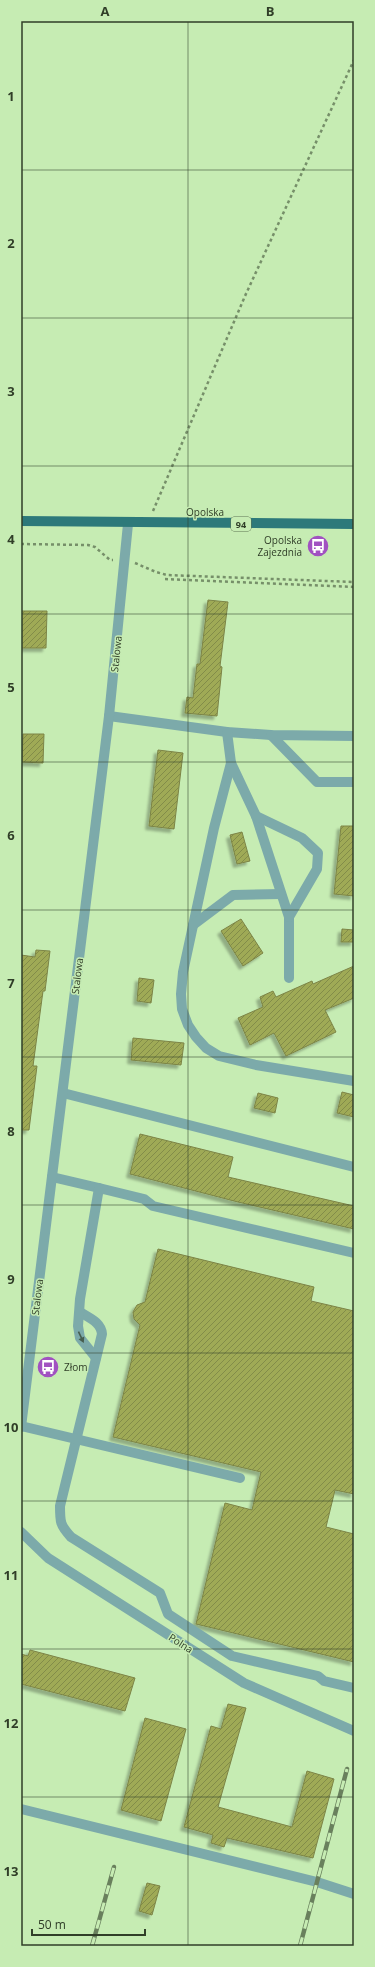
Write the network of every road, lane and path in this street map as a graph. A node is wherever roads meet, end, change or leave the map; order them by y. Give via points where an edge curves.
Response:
1 (354, 60) edge
2 (21, 521) edge
3 (128, 524) junction
4 (148, 524) junction
5 (354, 524) edge
6 (21, 544) edge
7 (112, 560) dead end
8 (140, 563) dead end
9 (165, 579) dead end
10 (354, 582) edge
11 (354, 587) edge
12 (109, 716) junction
13 (228, 732) junction
14 (271, 735) junction
15 (354, 736) edge
16 (231, 763) junction
17 (354, 782) edge
18 (256, 816) junction
19 (281, 894) junction
20 (289, 917) junction
21 (193, 925) junction
22 (289, 978) dead end
23 (354, 1081) edge
24 (63, 1093) junction
25 (354, 1168) edge
26 (52, 1177) junction
27 (99, 1188) junction
28 (354, 1253) edge
29 (80, 1312) junction
30 (96, 1356) junction
31 (21, 1427) edge
32 (78, 1440) junction
33 (240, 1478) dead end
34 (21, 1532) edge
35 (354, 1688) edge
36 (354, 1731) edge
37 (21, 1809) edge
38 (354, 1894) edge

1 - 4 path via 242,303
2 - 3 main road, 94
3 - 4 main road, Opolska / 94
3 - 12 street, Stalowa
4 - 5 main road, Opolska / 94
6 - 7 path via 88,545 95,547
8 - 10 path via 167,575
9 - 11 path
12 - 13 street
12 - 24 street, Stalowa
13 - 14 street
13 - 16 street
14 - 15 street
14 - 17 street via 317,782
16 - 18 street
16 - 21 street
18 - 19 street
18 - 20 street via 302,838 318,853 317,869
19 - 20 street
19 - 21 street via 233,896
20 - 22 street
21 - 23 street via 180,994 188,1025 206,1048 219,1056 241,1061
24 - 25 street
24 - 26 street, Stalowa
26 - 27 street
26 - 31 street, Stalowa
27 - 28 street via 144,1198 153,1206
27 - 29 street
29 -> 30 street via 80,1338
29 - 30 street via 102,1328
30 - 32 street
31 - 32 street
32 - 33 street
32 - 35 street via 60,1506 60,1524 71,1537 160,1593 172,1618 232,1656 318,1676 324,1681
34 - 36 street, Polna via 48,1558 244,1683
37 - 38 street via 317,1882

